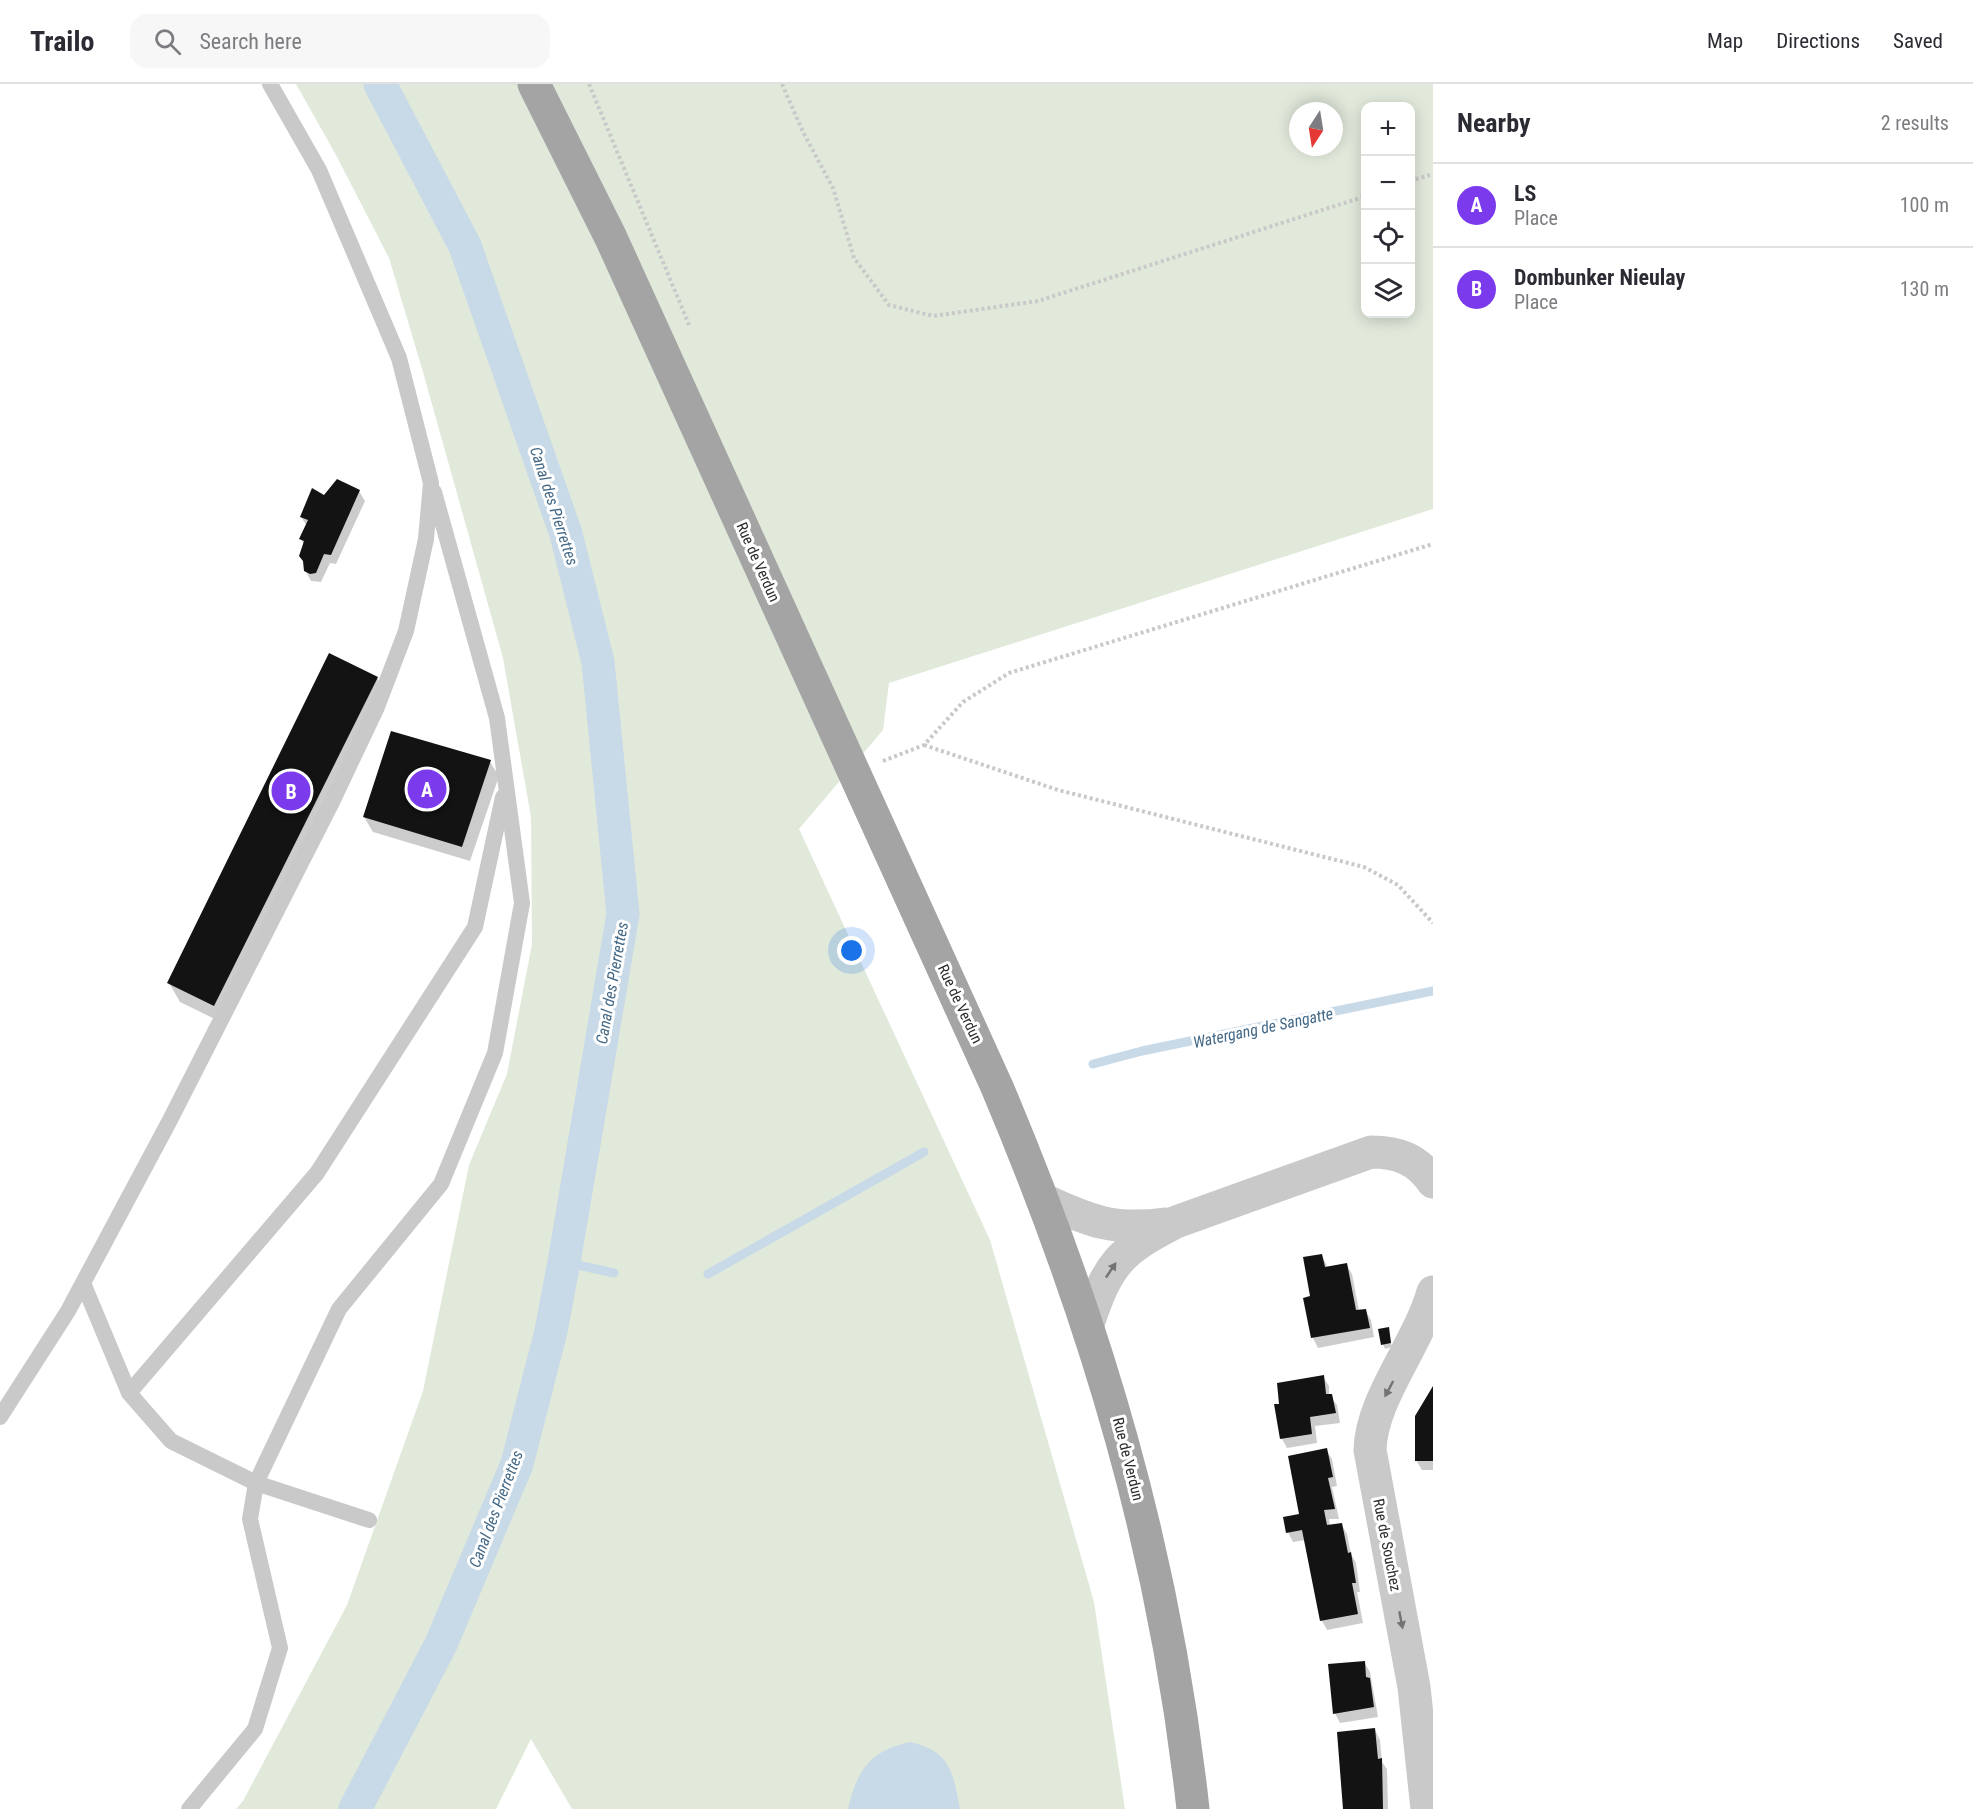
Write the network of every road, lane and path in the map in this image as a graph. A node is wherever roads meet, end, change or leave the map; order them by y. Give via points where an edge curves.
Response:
1 (270, 84) edge
2 (534, 84) edge
3 (556, 84) edge
4 (782, 84) edge
5 (1433, 174) edge
6 (1415, 179) edge
7 (1361, 197) edge
8 (611, 238) junction
9 (431, 483) junction
10 (1433, 544) edge
11 (924, 745) junction
12 (854, 772) junction
13 (506, 784) junction
14 (1433, 923) edge
15 (1433, 1182) edge
16 (1044, 1200) junction
17 (1176, 1222) junction
18 (83, 1283) junction
19 (1433, 1292) edge
20 (1088, 1324) junction
21 (1425, 1338) edge
22 (129, 1393) junction
23 (0, 1418) edge
24 (256, 1483) junction
25 (369, 1520) dead end
26 (1424, 1687) edge
27 (189, 1809) edge
28 (1193, 1809) edge
29 (1427, 1809) edge

1 - 9 lane via 320,170 399,358
2 - 8 main road, Rue de Verdun
3 - 8 main road, Rue de Verdun
4 - 7 path via 833,188 854,258 889,305 933,316 1038,301
5 - 6 path
8 - 12 main road, Rue de Verdun
9 - 13 lane via 497,718
9 - 18 lane via 426,539 406,631 377,707 170,1120
10 - 11 path via 1009,673 963,702
11 - 12 path
11 - 14 path via 1058,790 1364,867 1398,885
12 - 16 main road, Rue de Verdun
13 - 22 lane via 475,927 317,1173
13 - 24 lane via 522,903 495,1053 441,1184 339,1309
15 - 17 street via 1407,1157 1371,1152
16 - 17 street via 1089,1221 1114,1227
16 - 20 main road, Rue de Verdun
20 -> 17 street via 1106,1277 1122,1255
18 - 22 lane
18 - 23 lane
19 - 21 street, Rue de Souchez
20 - 28 main road, Rue de Verdun via 1121,1427 1158,1586 1177,1686
21 -> 26 street, Rue de Souchez via 1375,1416 1370,1450
22 - 24 lane via 171,1441
24 - 25 lane
24 - 27 lane via 250,1519 280,1648 255,1730
26 - 29 street, Rue de Souchez

